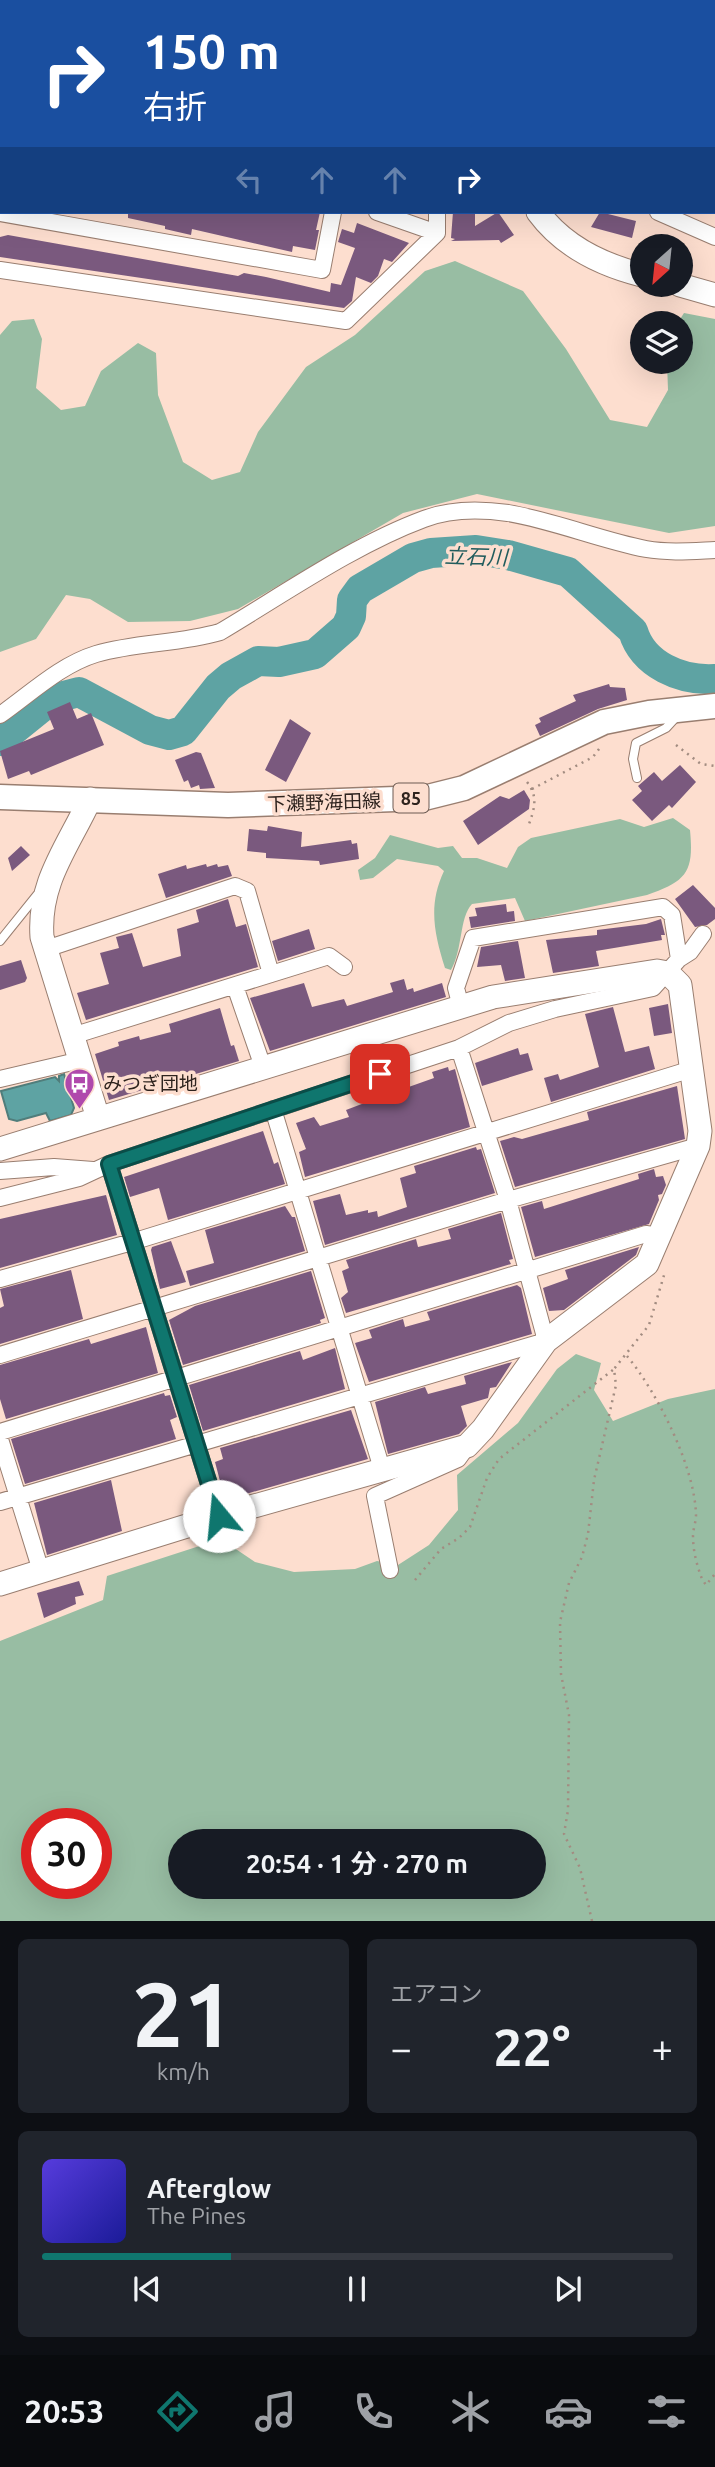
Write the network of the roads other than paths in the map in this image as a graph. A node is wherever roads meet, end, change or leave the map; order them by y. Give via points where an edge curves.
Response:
1 (15, 214) edge
2 (333, 214) edge
3 (383, 214) edge
4 (438, 214) edge
5 (539, 214) edge
6 (662, 214) edge
7 (44, 216) edge
8 (91, 220) edge
9 (438, 233) junction
10 (715, 237) edge
11 (0, 270) edge
12 (630, 272) edge
13 (693, 289) edge
14 (715, 295) edge
15 (715, 550) edge
16 (715, 706) edge
17 (681, 709) junction
18 (0, 715) edge
19 (637, 778) dead end
20 (0, 796) edge
21 (90, 799) junction
22 (46, 889) junction
23 (703, 934) dead end
24 (0, 942) edge
25 (46, 949) junction
26 (673, 966) junction
27 (344, 967) dead end
28 (271, 974) junction
29 (235, 986) junction
30 (461, 1007) junction
31 (72, 1036) junction
32 (459, 1048) junction
33 (81, 1059) junction
34 (263, 1067) junction
35 (692, 1069) junction
36 (0, 1079) edge
37 (273, 1109) junction
38 (99, 1118) junction
39 (487, 1131) junction
40 (698, 1146) junction
41 (0, 1149) edge
42 (102, 1167) junction
43 (0, 1171) edge
44 (298, 1189) junction
45 (0, 1198) edge
46 (508, 1200) junction
47 (659, 1236) junction
48 (132, 1242) junction
49 (319, 1258) junction
50 (528, 1270) junction
51 (0, 1279) edge
52 (152, 1309) junction
53 (341, 1328) junction
54 (546, 1341) junction
55 (0, 1355) edge
56 (177, 1377) junction
57 (362, 1395) junction
58 (0, 1432) edge
59 (0, 1439) edge
60 (198, 1446) junction
61 (467, 1446) junction
62 (382, 1469) junction
63 (17, 1497) junction
64 (0, 1503) edge
65 (219, 1516) junction
66 (390, 1570) dead end
67 (41, 1571) junction
68 (0, 1584) edge

1 - 7 street
2 - 8 street via 322,270
3 - 9 street
4 - 9 street
5 - 12 street via 580,251
6 - 10 street
7 - 8 street
9 - 11 street via 346,321
13 - 14 street
15 - 18 street via 645,548 507,513 462,510 425,518 373,542 220,632 94,655 65,668
16 - 17 main road, 下瀬野海田線 / 85
17 - 19 lane via 666,729 636,743
17 - 21 main road, 下瀬野海田線 / 85 via 604,722 464,788 424,798 228,805
20 - 21 main road, 下瀬野海田線 / 85
21 - 22 street
22 - 24 lane
22 - 25 street via 40,915
23 - 26 street
25 - 28 street via 235,887 247,891
25 - 31 street
26 - 30 street
26 - 30 street via 672,915 663,907 473,938 456,988
26 - 32 street via 653,988 509,1023
26 - 35 street
27 - 28 street via 329,956
28 - 29 street
29 - 31 street
29 - 34 street
30 - 34 street
31 - 33 street
32 - 37 street
32 - 39 street
33 - 36 street
33 - 38 street
34 - 38 street
35 - 39 street
35 - 40 street via 701,1131
37 - 42 street
37 - 44 street
38 - 41 street
39 - 44 street
39 - 46 street
40 - 46 street
40 - 47 street
42 - 43 street
42 - 45 street via 79,1178
42 - 48 street
44 - 48 street
44 - 49 street
46 - 49 street
46 - 50 street
47 - 50 street via 646,1234
47 - 54 street via 647,1264 635,1276
48 - 51 street
48 - 52 street
49 - 52 street
49 - 53 street
50 - 53 street
50 - 54 street
52 - 55 street
52 - 56 street
53 - 56 street
53 - 57 street
54 - 57 street
54 - 61 street
56 - 58 street
56 - 60 street
57 - 60 street
57 - 62 street
59 - 63 street
60 - 63 street
60 - 65 street
61 - 62 street
61 - 66 street via 458,1459 375,1496
62 - 65 street
63 - 64 street
63 - 67 street
65 - 67 street
67 - 68 street

